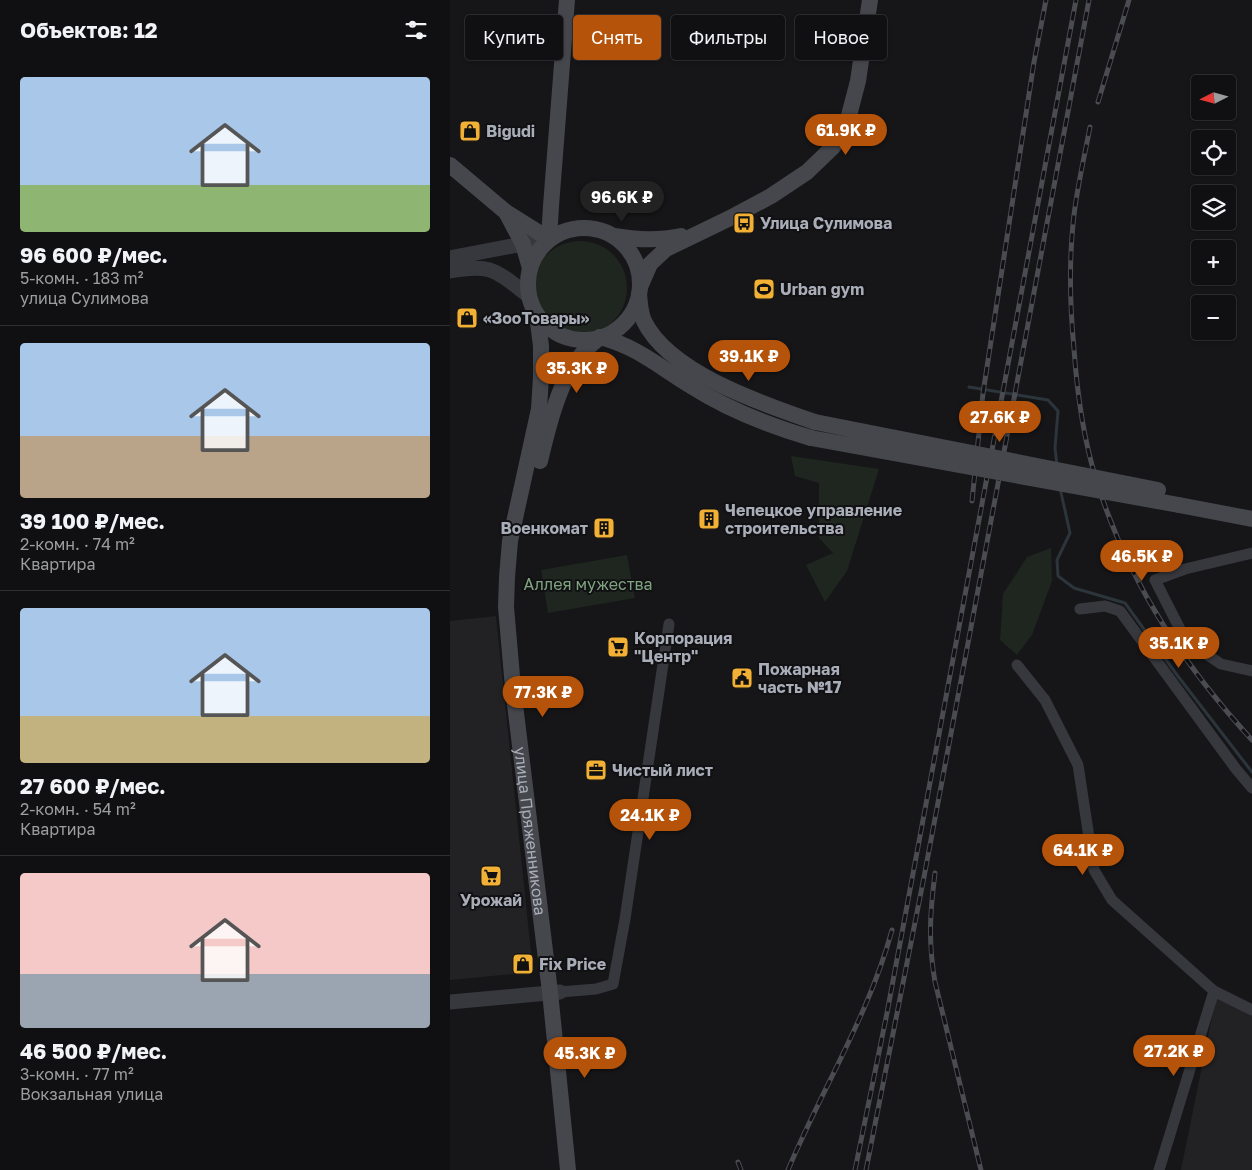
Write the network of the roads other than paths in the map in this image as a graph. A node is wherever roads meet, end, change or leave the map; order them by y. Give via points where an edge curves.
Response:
1 (568, 0) edge
2 (869, 0) edge
3 (450, 165) edge
4 (552, 199) junction
5 (506, 212) junction
6 (582, 227) junction
7 (698, 233) junction
8 (614, 236) junction
9 (549, 239) junction
10 (523, 244) junction
11 (494, 250) junction
12 (450, 258) edge
13 (530, 268) junction
14 (450, 271) edge
15 (639, 290) junction
16 (529, 296) junction
17 (537, 315) junction
18 (600, 337) junction
19 (1179, 499) junction
20 (1252, 508) edge
21 (1252, 519) edge
22 (1252, 554) edge
23 (1080, 609) dead end
24 (669, 624) dead end
25 (1017, 665) dead end
26 (1252, 670) edge
27 (1252, 788) edge
28 (1214, 991) junction
29 (555, 992) junction
30 (450, 1002) edge
31 (1252, 1010) edge
32 (568, 1170) edge
33 (578, 1170) edge
34 (1159, 1170) edge

1 - 4 main road
2 - 7 main road via 858,81 846,127 833,147 787,186
3 - 5 main road
4 - 6 main road via 563,221
4 - 9 main road
5 - 9 main road
5 - 10 main road
5 - 11 street via 509,233
6 - 8 main road
6 - 9 main road
7 - 8 main road via 666,240
7 - 15 main road via 656,256
8 - 15 main road via 633,257 639,273
9 - 10 street
9 - 13 main road via 538,251
10 - 11 street
10 - 13 main road
11 - 12 street
13 - 16 main road
14 - 16 street via 472,267 495,271
15 - 18 main road via 629,317 619,327
15 - 19 main road, bridge via 642,315 663,346 707,378 742,396 815,422
16 - 17 main road
17 - 18 main road via 561,335 578,340
17 - 29 main road, улица Пряженникова via 541,346 539,409 510,541 506,608 514,696
18 - 19 main road, bridge via 634,349 692,387 732,408 811,438
18 - 29 main road, улица Пряженникова via 576,362 561,392 529,502 516,590
19 - 20 main road
19 - 21 main road
22 - 26 street via 1185,569 1155,580 1184,637 1221,664
23 - 27 street via 1105,606 1120,611
24 - 29 street via 613,984
25 - 28 street via 1045,700 1078,765 1094,870 1112,900
28 - 31 street
28 - 34 street
29 - 30 street
29 - 32 main road, улица Пряженникова
29 - 33 main road, улица Пряженникова

